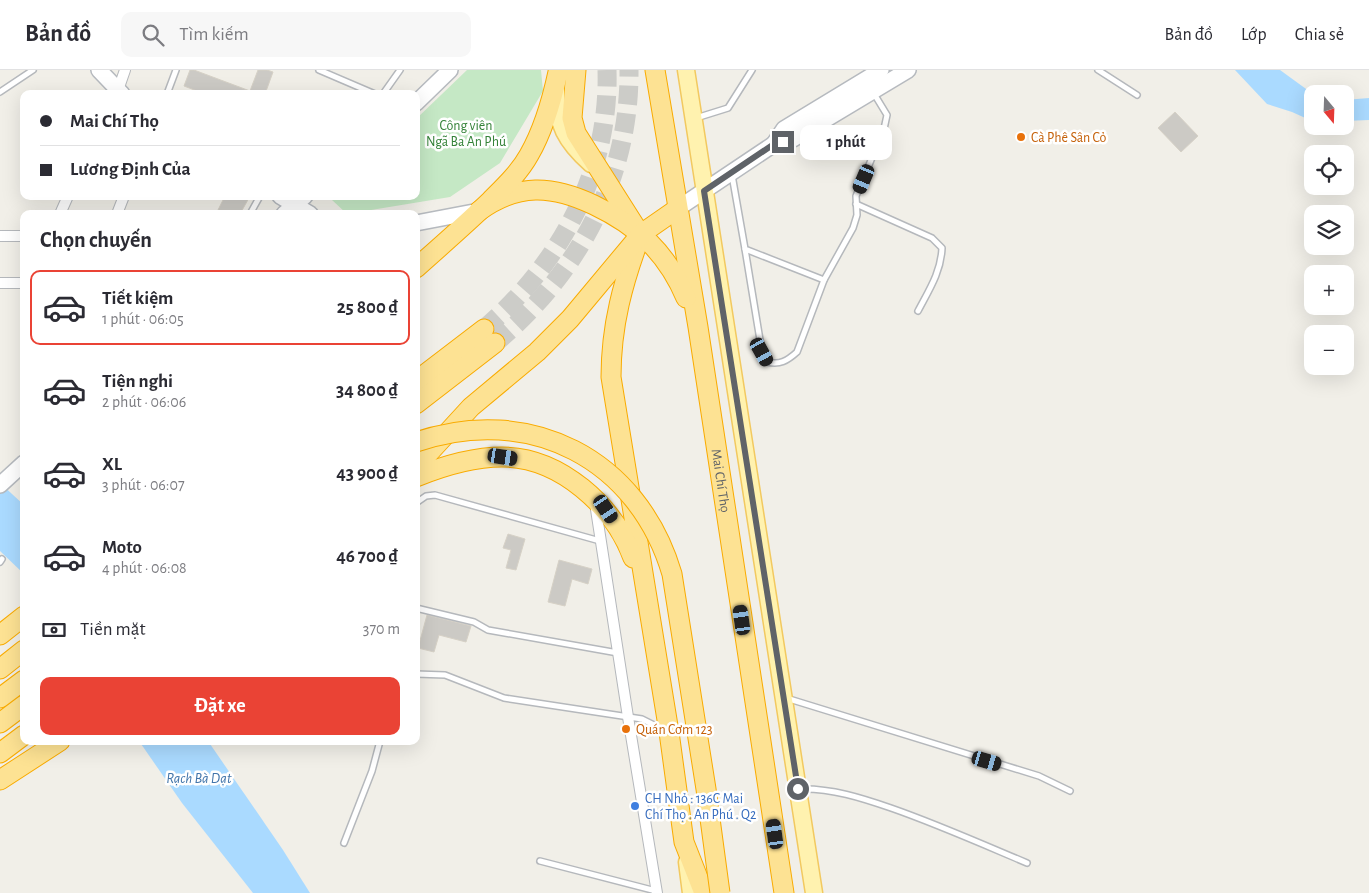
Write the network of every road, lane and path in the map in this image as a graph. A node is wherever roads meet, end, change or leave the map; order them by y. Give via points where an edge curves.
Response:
1 (33, 70) edge
2 (99, 70) edge
3 (125, 70) edge
4 (176, 70) edge
5 (319, 70) edge
6 (400, 70) edge
7 (450, 70) edge
8 (655, 70) edge
9 (686, 70) edge
10 (752, 70) edge
11 (882, 70) edge
12 (908, 70) edge
13 (1098, 70) edge
14 (564, 71) edge
15 (116, 90) edge
16 (119, 90) edge
17 (168, 90) edge
18 (366, 90) edge
19 (386, 90) edge
20 (0, 92) edge
21 (873, 92) junction
22 (1137, 96) dead end
23 (420, 99) edge
24 (693, 119) junction
25 (774, 144) junction
26 (732, 172) junction
27 (704, 191) junction
28 (856, 204) junction
29 (677, 209) junction
30 (479, 211) junction
31 (420, 222) edge
32 (641, 234) junction
33 (0, 236) edge
34 (20, 236) edge
35 (746, 249) junction
36 (420, 264) edge
37 (824, 280) junction
38 (0, 283) edge
39 (20, 283) edge
40 (918, 311) dead end
41 (698, 327) junction
42 (420, 379) edge
43 (420, 400) edge
44 (420, 441) edge
45 (420, 462) edge
46 (20, 466) edge
47 (420, 476) edge
48 (0, 484) edge
49 (420, 500) edge
50 (595, 500) junction
51 (600, 540) junction
52 (646, 592) junction
53 (420, 609) edge
54 (20, 619) edge
55 (0, 635) edge
56 (20, 653) edge
57 (618, 653) junction
58 (0, 668) edge
59 (420, 674) edge
60 (20, 683) edge
61 (0, 698) edge
62 (783, 698) junction
63 (20, 708) edge
64 (628, 717) junction
65 (0, 723) edge
66 (669, 732) junction
67 (20, 738) edge
68 (54, 745) edge
69 (379, 745) edge
70 (0, 753) edge
71 (0, 780) edge
72 (798, 789) junction
73 (1070, 791) dead end
74 (684, 842) junction
75 (344, 843) dead end
76 (540, 860) dead end
77 (1027, 863) dead end
78 (657, 892) edge
79 (691, 893) edge
80 (704, 893) edge
81 (720, 893) edge
82 (784, 893) edge
83 (814, 893) edge

1 - 20 lane
2 - 15 main road
3 - 16 street
4 - 17 lane
5 - 18 lane
6 - 19 lane
7 - 23 main road
8 - 29 highway, Mai Chí Thọ
9 - 24 main road, Mai Chí Thọ
10 - 24 lane via 728,108
11 - 25 main road via 784,129
12 - 21 main road
13 - 22 lane
14 - 30 highway via 529,155 517,173
14 - 32 highway via 573,124 580,141
21 - 25 main road via 793,140
21 - 28 lane via 887,116 856,196
24 - 27 main road, Mai Chí Thọ
25 - 26 main road
26 - 27 main road
26 - 35 lane
27 - 29 main road
27 - 62 main road, Mai Chí Thọ
28 - 37 lane via 853,228
28 - 40 lane via 932,238 942,248 937,276
29 - 32 highway
29 - 41 highway, Mai Chí Thọ
30 - 31 main road
30 - 32 highway via 513,193 548,190 586,201
30 - 36 highway
32 - 41 highway via 674,274
32 - 45 highway via 570,319 471,408
32 - 52 highway via 619,301 611,359 613,395
33 - 34 street
35 - 37 lane
35 - 37 lane via 762,352 767,362 777,364 789,360 797,352
38 - 39 street
41 - 82 highway, Mai Chí Thọ
42 - 43 highway via 489,336
44 - 81 highway, bridge via 470,429 507,430 543,438 592,460 620,483 643,510 661,540 672,574
46 - 48 main road
47 - 50 highway via 470,460 503,457 536,462 572,480
49 - 51 lane via 435,495
50 - 51 street
50 - 52 highway via 606,509 627,540
51 - 57 street
52 - 66 highway
53 - 57 lane via 474,622 488,630
54 - 55 highway
56 - 58 highway
57 - 64 street
59 - 64 lane via 445,675 504,698
60 - 61 highway
62 - 72 main road, Mai Chí Thọ
62 - 73 lane via 1039,776
63 - 65 highway
64 - 66 lane via 642,719
64 - 78 street
66 - 74 highway
67 - 70 highway
68 - 71 highway
69 - 75 lane
72 - 77 lane via 856,796 921,818
72 - 83 main road, Mai Chí Thọ
74 - 79 main road
74 - 80 highway
76 - 78 lane

